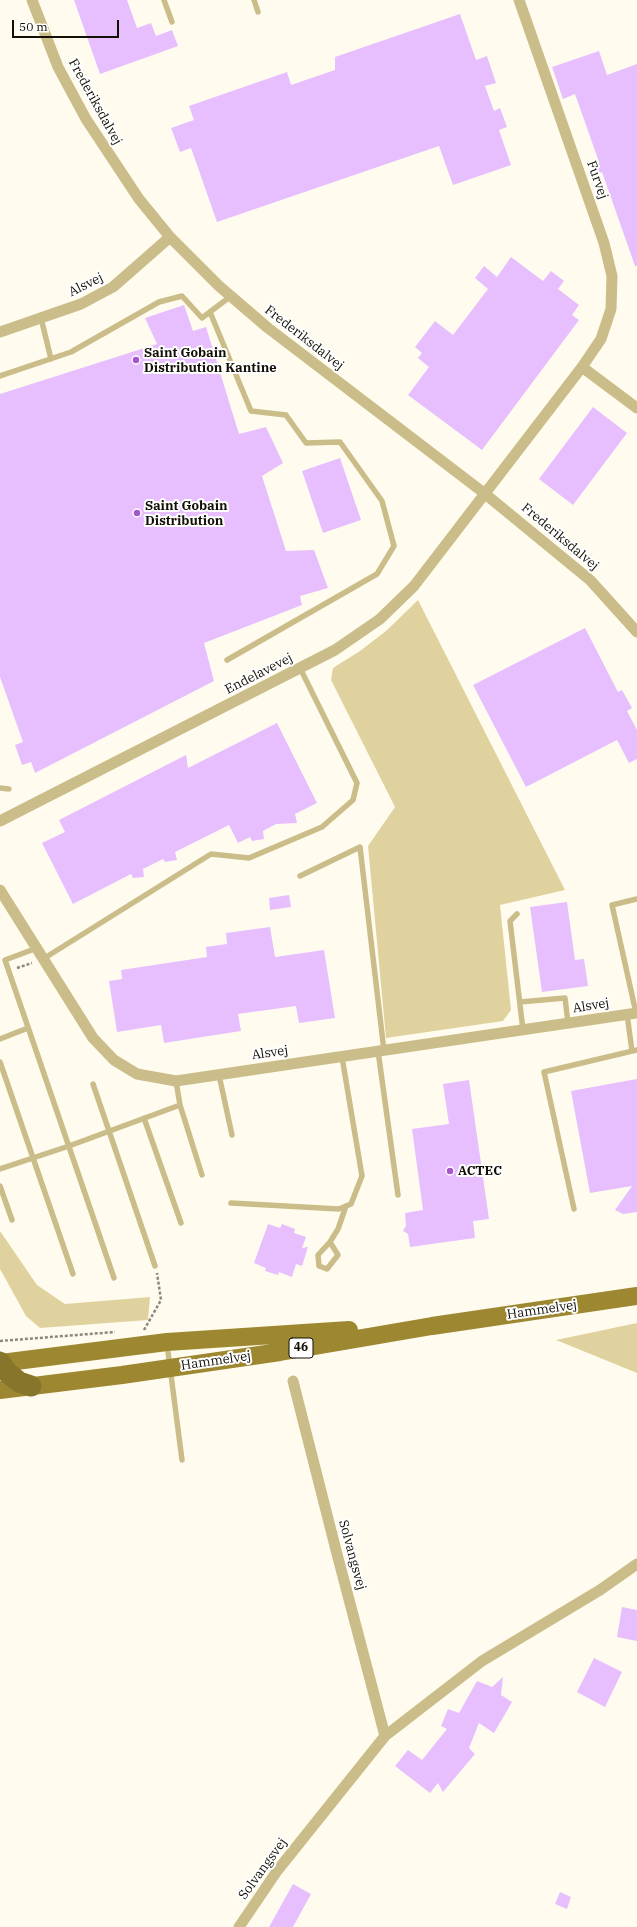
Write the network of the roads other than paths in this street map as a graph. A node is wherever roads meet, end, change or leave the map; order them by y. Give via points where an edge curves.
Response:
1 (32, 0) edge
2 (164, 0) edge
3 (254, 0) edge
4 (519, 0) edge
5 (258, 12) dead end
6 (172, 22) dead end
7 (170, 237) junction
8 (231, 296) junction
9 (210, 312) junction
10 (41, 318) junction
11 (0, 332) edge
12 (51, 358) junction
13 (582, 367) junction
14 (0, 376) edge
15 (637, 408) edge
16 (484, 493) junction
17 (637, 632) edge
18 (227, 660) dead end
19 (300, 668) junction
20 (0, 788) edge
21 (9, 789) dead end
22 (0, 821) edge
23 (300, 876) dead end
24 (0, 890) edge
25 (637, 899) edge
26 (517, 914) dead end
27 (37, 948) junction
28 (43, 959) junction
29 (520, 1002) junction
30 (633, 1013) edge
31 (568, 1024) junction
32 (28, 1028) junction
33 (523, 1030) junction
34 (0, 1039) edge
35 (381, 1051) junction
36 (635, 1051) edge
37 (342, 1057) junction
38 (0, 1062) edge
39 (219, 1075) junction
40 (176, 1081) junction
41 (93, 1084) dead end
42 (180, 1105) junction
43 (144, 1118) junction
44 (109, 1131) junction
45 (232, 1135) dead end
46 (69, 1146) junction
47 (33, 1158) junction
48 (0, 1169) edge
49 (202, 1175) dead end
50 (0, 1186) edge
51 (398, 1195) dead end
52 (231, 1203) dead end
53 (346, 1206) junction
54 (574, 1209) dead end
55 (12, 1220) dead end
56 (181, 1223) dead end
57 (330, 1242) junction
58 (155, 1266) road end
59 (73, 1274) dead end
60 (114, 1278) dead end
61 (634, 1296) edge
62 (432, 1326) junction
63 (166, 1342) junction
64 (0, 1363) edge
65 (169, 1368) junction
66 (294, 1381) dead end
67 (31, 1386) junction
68 (0, 1390) edge
69 (182, 1460) dead end
70 (637, 1564) edge
71 (385, 1736) junction
72 (239, 1927) edge

1 - 7 street, Frederiksdalvej via 58,67 86,119 139,199
2 - 6 lane
3 - 5 lane
4 - 13 street, Furvej via 604,243 612,276 611,309 601,339
7 - 8 street, Frederiksdalvej
7 - 10 street, Alsvej via 113,288 81,304
8 - 9 lane
8 - 16 street, Frederiksdalvej via 268,328
9 - 12 lane via 202,318 182,296 159,302 71,352
9 - 18 lane via 251,411 286,415 306,443 340,442 382,501 394,546 377,574
10 - 11 street, Alsvej
10 - 12 lane
12 - 14 lane
13 - 15 street
13 - 16 street, Furvej
16 - 17 street, Frederiksdalvej via 590,580
16 - 19 street, Endelavevej via 414,586 380,618 335,650
19 - 22 street, Endelavevej
19 - 28 lane via 357,783 353,800 322,827 249,858 211,854
20 - 21 lane
23 - 35 lane via 360,847
24 - 27 street, Alsvej
25 - 30 lane via 612,905
26 - 29 lane via 510,921
27 - 28 street, Alsvej
27 - 32 lane via 5,960
28 - 40 street, Alsvej via 93,1038 114,1060 137,1074
29 - 31 lane via 565,998
29 - 33 lane
30 - 31 street, Alsvej
30 - 36 lane
31 - 33 street, Alsvej
32 - 34 lane
32 - 46 lane
33 - 35 street, Alsvej
35 - 37 street, Alsvej
35 - 51 lane
36 - 54 lane via 544,1072
37 - 39 street, Alsvej
37 - 53 lane via 362,1176 351,1204
38 - 47 lane
39 - 40 street, Alsvej
39 - 45 lane
40 - 42 lane
41 - 44 lane
42 - 43 lane
42 - 49 lane
43 - 44 lane
43 - 56 lane
44 - 46 lane
44 - 58 lane
46 - 47 lane
46 - 60 lane
47 - 48 lane
47 - 59 lane
50 - 55 lane
52 - 53 lane via 339,1209
53 - 57 lane via 338,1229
57 - 57 lane via 318,1255 319,1266 327,1269 338,1255
61 - 62 main road, Hammelvej / 46
62 - 63 main road, Hammelvej / 46
62 - 65 main road, Hammelvej / 46
63 - 64 main road, Hammelvej / 46
63 - 65 lane
64 - 67 highway via 19,1382
65 - 67 main road, Hammelvej / 46
65 - 69 lane
66 - 71 street, Solvangsvej via 336,1554
67 - 68 main road, Hammelvej / 46
70 - 71 street, Solvangsvej via 600,1590 482,1661
71 - 72 street, Solvangsvej via 277,1871

